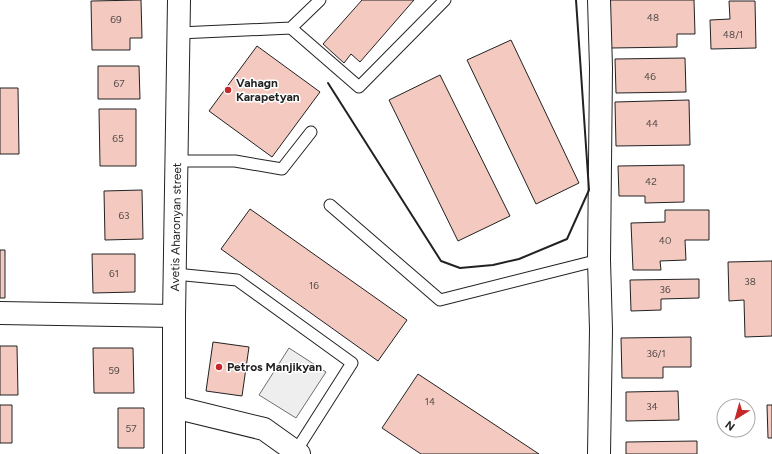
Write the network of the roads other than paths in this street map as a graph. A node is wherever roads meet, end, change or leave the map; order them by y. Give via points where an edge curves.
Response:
1 (179, 0) edge
2 (320, 0) edge
3 (445, 0) edge
4 (599, 0) edge
5 (291, 28) junction
6 (179, 33) junction
7 (311, 132) dead end
8 (177, 161) junction
9 (330, 205) dead end
10 (599, 260) junction
11 (175, 274) junction
12 (0, 313) edge
13 (174, 316) junction
14 (174, 407) junction
15 (298, 453) edge
16 (174, 454) edge
17 (599, 454) edge

1 - 6 street, Avetis Aharonyan street
2 - 5 lane
3 - 5 lane via 359,87
4 - 10 street
5 - 6 lane
6 - 8 street, Avetis Aharonyan street
7 - 8 lane via 282,169 235,161
8 - 11 street, Avetis Aharonyan street
9 - 10 lane via 440,300
10 - 17 street
11 - 13 street, Avetis Aharonyan street
11 - 15 lane via 237,280 352,363
12 - 13 street
13 - 14 street, Avetis Aharonyan street
14 - 15 street via 264,429
14 - 16 street, Avetis Aharonyan street

